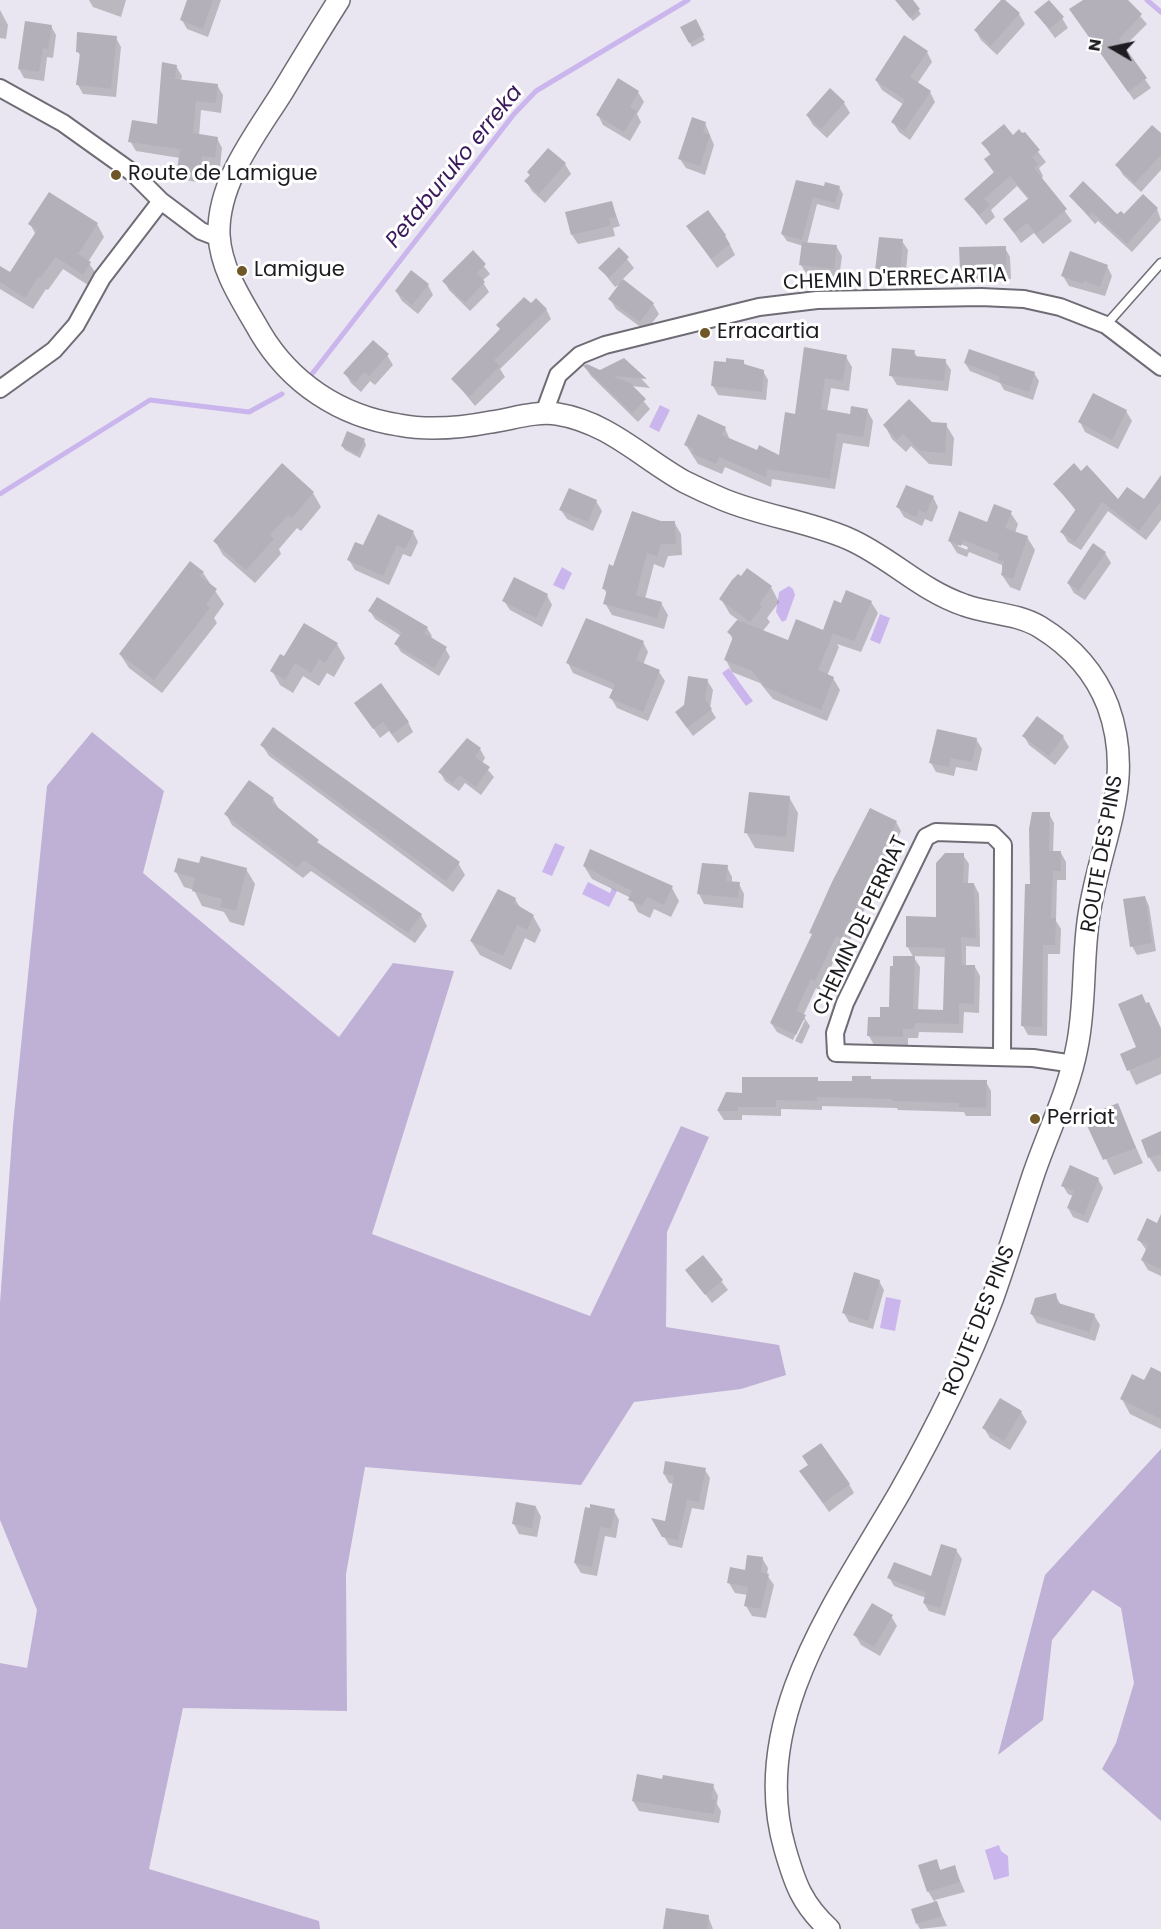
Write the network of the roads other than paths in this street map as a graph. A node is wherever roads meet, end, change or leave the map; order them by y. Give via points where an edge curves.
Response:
1 (339, 0) edge
2 (0, 88) edge
3 (161, 201) junction
4 (219, 238) junction
5 (1161, 263) edge
6 (1106, 325) junction
7 (1161, 367) edge
8 (0, 388) edge
9 (544, 413) junction
10 (1002, 1057) junction
11 (1074, 1064) junction
12 (829, 1929) edge

1 - 4 street, ROUTE DES PINS via 237,165 221,209
2 - 3 street via 63,123 133,173
3 - 4 street via 201,231
3 - 8 street via 102,278 76,326 54,350
4 - 9 street, ROUTE DES PINS via 230,280 272,351 293,377 329,401 365,418 428,429
5 - 6 lane
6 - 7 street, CHEMIN D'ERRECARTIA
6 - 9 street, CHEMIN D'ERRECARTIA via 1060,307 992,297 817,300 759,307 605,345 580,355 558,375
9 - 11 street, ROUTE DES PINS via 586,421 619,437 685,482 730,503 848,538 923,588 965,606 1031,621 1079,657 1108,706 1118,746 1119,783 1089,915 1083,1009
10 - 10 street, CHEMIN DE PERRIAT via 836,1053 835,1033 845,1003 926,837 936,832 992,834 1003,845
10 - 11 street, CHEMIN DE PERRIAT
11 - 12 street, ROUTE DES PINS via 992,1299 958,1383 900,1493 837,1595 790,1701 779,1754 776,1797 781,1838 809,1911

